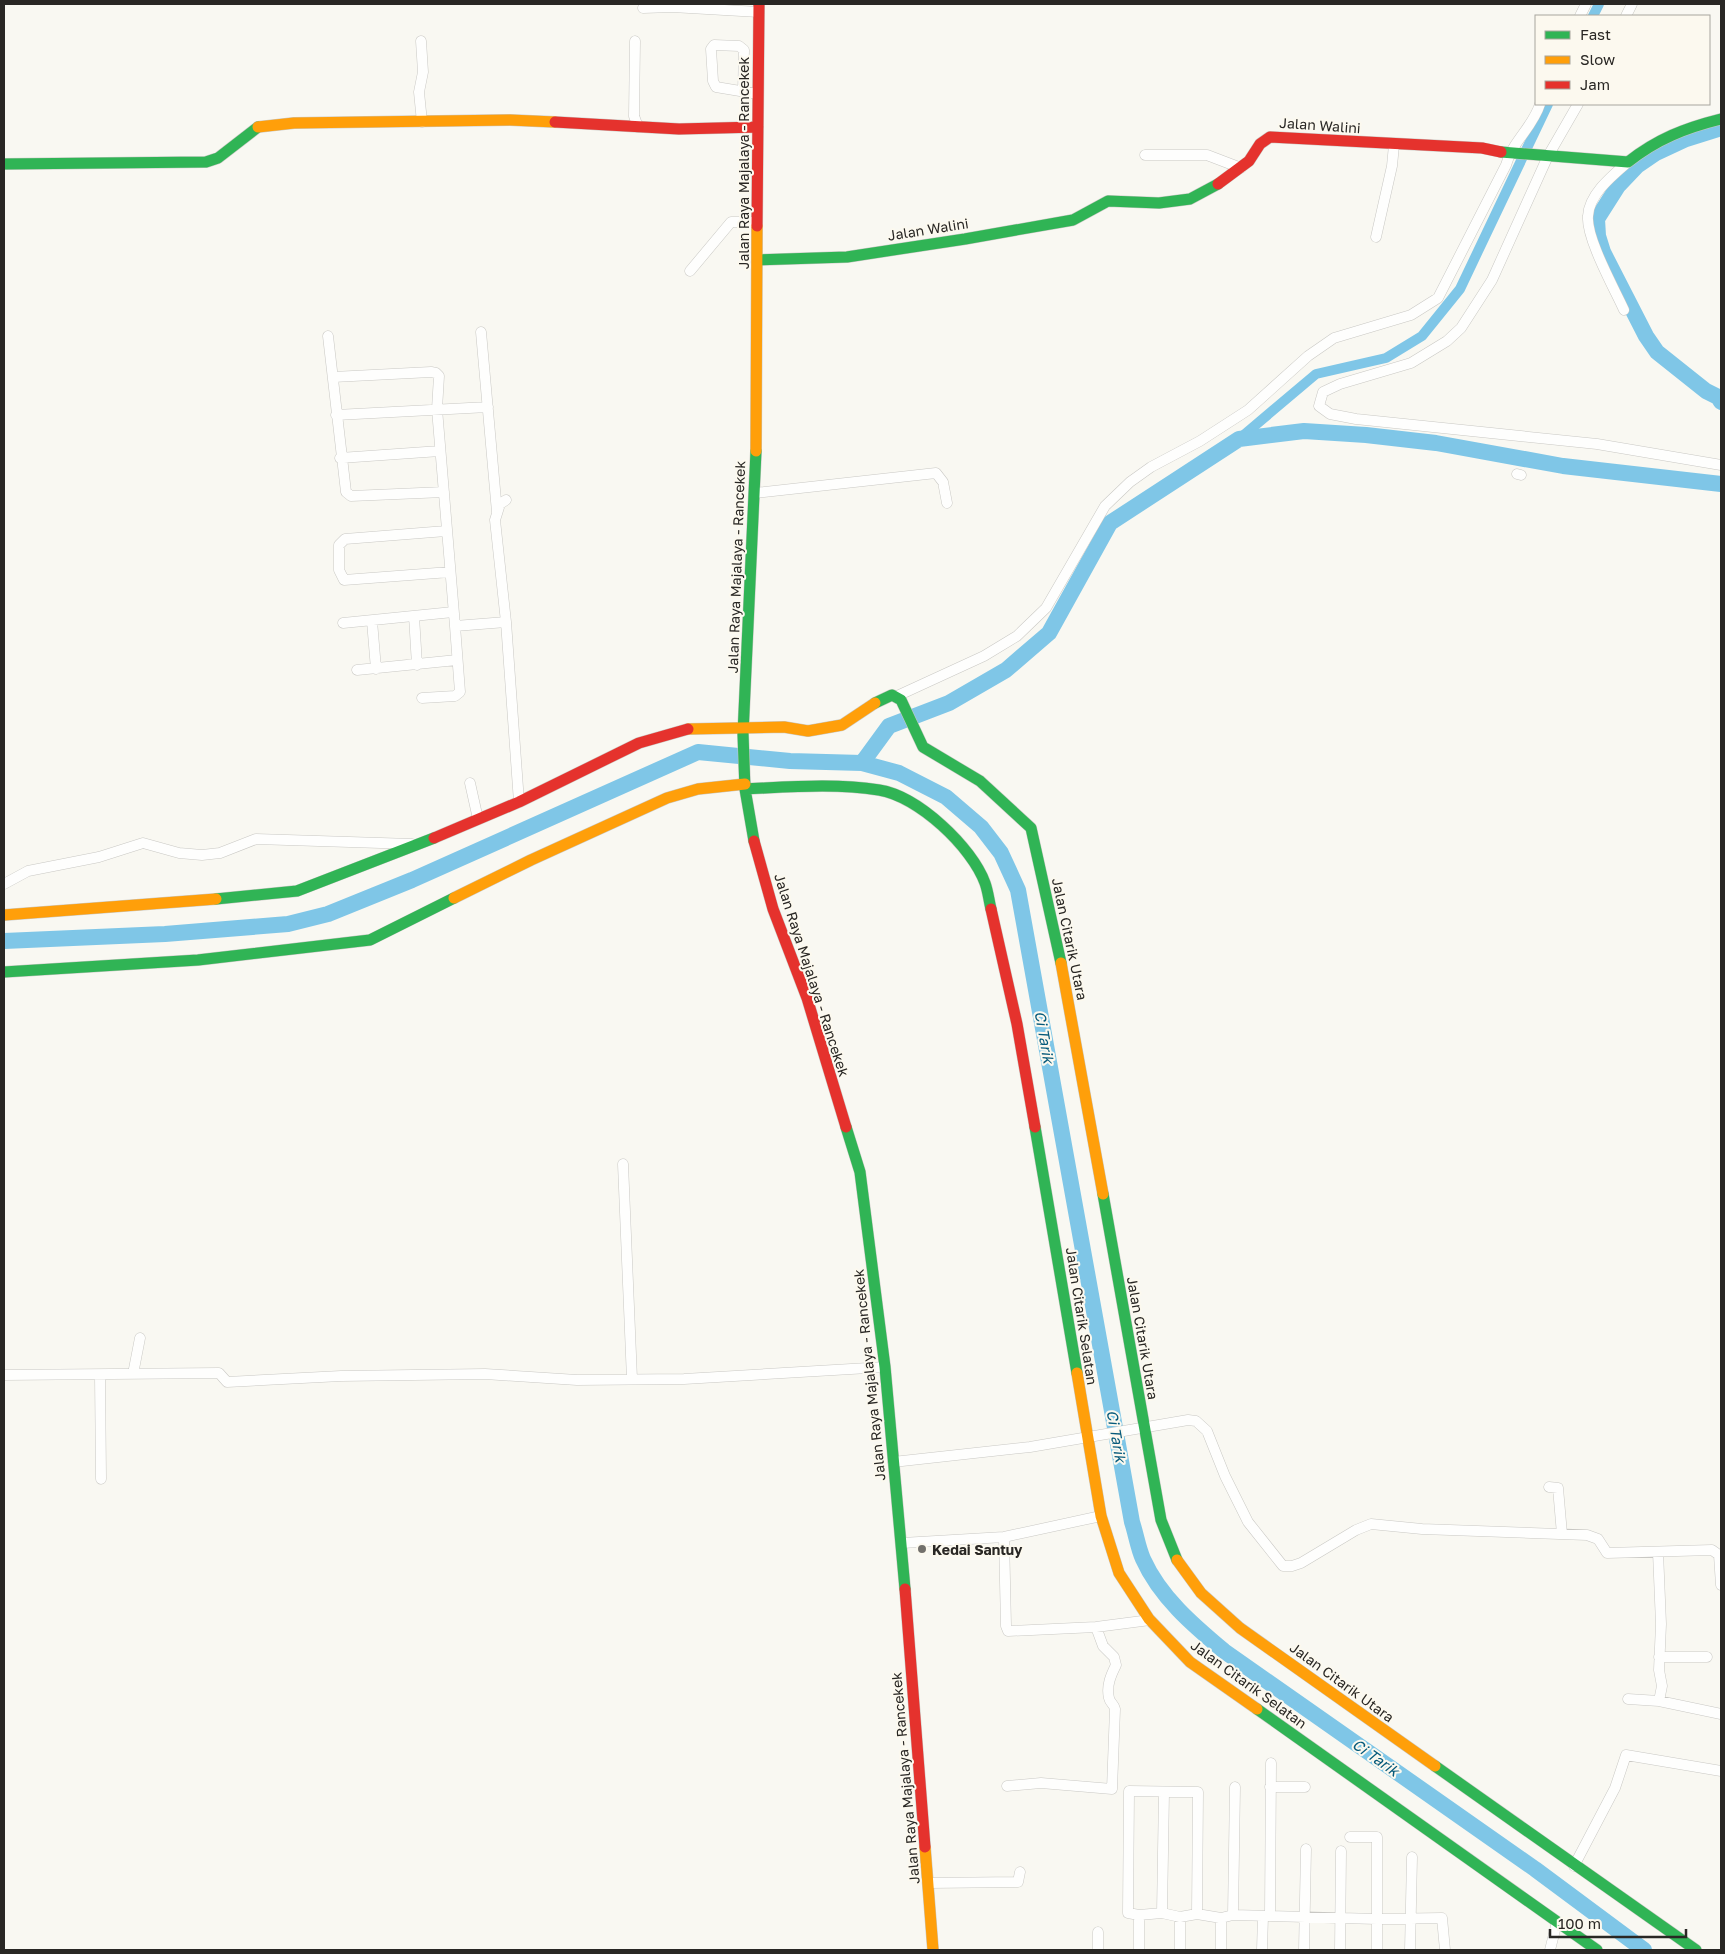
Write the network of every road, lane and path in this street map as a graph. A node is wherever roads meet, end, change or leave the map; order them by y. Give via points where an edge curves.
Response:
1 (643, 8) dead end
2 (759, 8) edge
3 (635, 41) dead end
4 (421, 42) dead end
5 (743, 92) junction
6 (758, 94) junction
7 (1540, 105) edge
8 (1577, 105) edge
9 (1721, 120) edge
10 (422, 122) junction
11 (638, 127) junction
12 (758, 127) junction
13 (1394, 145) junction
14 (1510, 154) junction
15 (1145, 155) dead end
16 (1545, 156) junction
17 (1628, 162) junction
18 (4, 164) edge
19 (1241, 168) junction
20 (757, 222) junction
21 (1376, 237) dead end
22 (758, 260) junction
23 (690, 271) dead end
24 (1624, 310) dead end
25 (481, 332) dead end
26 (328, 336) dead end
27 (333, 377) junction
28 (488, 407) junction
29 (437, 409) junction
30 (336, 415) junction
31 (440, 451) junction
32 (340, 458) junction
33 (1721, 465) edge
34 (444, 492) junction
35 (755, 492) junction
36 (506, 500) dead end
37 (946, 503) dead end
38 (497, 512) junction
39 (446, 531) junction
40 (450, 572) junction
41 (453, 612) junction
42 (414, 616) junction
43 (372, 621) junction
44 (506, 622) junction
45 (343, 624) dead end
46 (455, 626) junction
47 (457, 660) junction
48 (417, 665) junction
49 (376, 669) junction
50 (358, 670) dead end
51 (422, 698) dead end
52 (899, 698) junction
53 (743, 730) junction
54 (470, 783) dead end
55 (745, 786) junction
56 (519, 802) junction
57 (478, 819) junction
58 (418, 845) junction
59 (4, 884) edge
60 (4, 915) edge
61 (4, 972) edge
62 (623, 1164) dead end
63 (140, 1338) dead end
64 (885, 1367) junction
65 (134, 1374) junction
66 (4, 1375) edge
67 (100, 1375) junction
68 (632, 1379) junction
69 (1142, 1428) junction
70 (1090, 1438) junction
71 (893, 1462) junction
72 (101, 1478) dead end
73 (1549, 1487) dead end
74 (1102, 1516) junction
75 (1562, 1534) junction
76 (1004, 1536) junction
77 (902, 1543) junction
78 (1658, 1552) junction
79 (1721, 1585) edge
80 (1150, 1620) junction
81 (1096, 1627) junction
82 (1659, 1657) junction
83 (1707, 1657) dead end
84 (1628, 1699) dead end
85 (1659, 1701) junction
86 (1721, 1714) edge
87 (1271, 1762) dead end
88 (1721, 1771) edge
89 (1007, 1786) dead end
90 (1235, 1787) dead end
91 (1270, 1787) junction
92 (1305, 1787) dead end
93 (1164, 1792) junction
94 (1350, 1837) dead end
95 (1306, 1849) dead end
96 (1342, 1851) dead end
97 (1412, 1857) dead end
98 (1574, 1866) junction
99 (1020, 1872) dead end
100 (929, 1883) junction
101 (1162, 1913) junction
102 (1197, 1914) junction
103 (1139, 1915) junction
104 (1233, 1915) junction
105 (1266, 1916) junction
106 (1304, 1916) junction
107 (1180, 1917) junction
108 (1411, 1917) junction
109 (1221, 1918) junction
110 (1340, 1918) junction
111 (1377, 1919) junction
112 (1557, 1922) junction
113 (1098, 1932) dead end
114 (934, 1950) edge
115 (1098, 1950) edge
116 (1139, 1950) edge
117 (1180, 1950) edge
118 (1221, 1950) edge
119 (1262, 1950) edge
120 (1304, 1950) edge
121 (1340, 1950) edge
122 (1377, 1950) edge
123 (1410, 1950) edge
124 (1445, 1950) edge
125 (1550, 1950) edge
126 (1598, 1950) edge
127 (1696, 1950) edge

1 - 2 street
2 - 6 street, Jalan Raya Majalaya - Rancekek
3 - 11 street via 634,116
4 - 10 street via 423,72 419,92
5 - 5 street via 744,50 739,46 714,46 711,49 714,85 719,89
5 - 6 street
6 - 12 street, Jalan Raya Majalaya - Rancekek
7 - 14 street via 1536,117
8 - 16 street
9 - 17 street via 1697,125 1651,144
10 - 11 street via 510,120
10 - 18 street via 259,127 218,158 206,162
11 - 12 street via 704,130
12 - 20 street, Jalan Raya Majalaya - Rancekek
13 - 14 street, Jalan Walini via 1482,148
13 - 19 street, Jalan Walini via 1270,137 1260,144
13 - 21 street
14 - 16 street, Jalan Walini
14 - 52 street via 1438,298 1412,315 1334,338 1308,356 1248,410 1130,482 1105,506 1046,608 1017,636
15 - 19 street via 1207,155
16 - 17 street, Jalan Walini
16 - 33 street via 1492,280 1461,328 1447,341 1411,363 1323,392 1319,401 1321,409 1339,417 1597,444
17 - 24 street via 1596,194 1588,216 1590,233
19 - 22 street, Jalan Walini via 1216,186 1184,201 1108,201 1073,220 847,257
20 - 22 street, Jalan Raya Majalaya - Rancekek
20 - 23 street via 731,222
22 - 35 street, Jalan Raya Majalaya - Rancekek
25 - 28 street
26 - 27 street
27 - 29 street via 436,373 439,380
27 - 30 street
28 - 29 street
28 - 38 street
29 - 30 street
29 - 31 street
30 - 32 street
31 - 32 street
31 - 34 street
32 - 34 street via 344,490 351,496
34 - 39 street
35 - 37 street via 936,473 943,482
35 - 53 street, Jalan Raya Majalaya - Rancekek
36 - 38 street
38 - 44 street via 495,520
39 - 40 street
39 - 40 street via 345,539 339,545 339,570 344,580
40 - 41 street
41 - 42 street
41 - 46 street
42 - 43 street
42 - 48 street
43 - 45 street
43 - 49 street
44 - 46 street
44 - 56 street
46 - 47 street
47 - 48 street
47 - 51 street via 459,694
48 - 49 street
49 - 50 street
52 - 53 street via 892,695 883,698 842,725 808,731 784,727
52 - 69 street, Jalan Citarik Utara via 922,747 980,780 1031,828 1063,972
53 - 55 street, Jalan Raya Majalaya - Rancekek
53 - 56 street via 693,727 639,743
54 - 57 street
55 - 61 street, Jalan Citarik Selatan via 698,789 667,798 531,860 370,940 198,960
55 - 64 street, Jalan Raya Majalaya - Rancekek via 756,850 773,909 807,998 860,1172
55 - 70 street, Jalan Citarik Selatan via 831,786 881,790 918,806 956,838 985,882 1017,1024
56 - 57 street
57 - 58 street
58 - 59 street via 256,839 220,853 202,855 179,853 143,843 28,871
58 - 60 street via 284,894
62 - 68 street
63 - 65 street
64 - 68 street
64 - 71 street, Jalan Raya Majalaya - Rancekek
65 - 67 street
65 - 68 street via 218,1373 228,1382 485,1374 577,1380
66 - 67 street
67 - 72 street
69 - 70 street
69 - 75 street via 1188,1420 1202,1425 1248,1522 1283,1566 1301,1563 1371,1524
69 - 98 street, Jalan Citarik Utara via 1166,1543 1188,1581 1213,1607
70 - 71 street
70 - 74 street, Jalan Citarik Selatan
71 - 77 street, Jalan Raya Majalaya - Rancekek
73 - 75 street via 1558,1488
74 - 76 street
74 - 80 street, Jalan Citarik Selatan via 1119,1573
75 - 78 street via 1598,1539 1607,1553
76 - 77 street
76 - 81 street via 1008,1631
77 - 100 street, Jalan Raya Majalaya - Rancekek
78 - 79 street via 1717,1552
78 - 82 street
80 - 81 street
80 - 112 street, Jalan Citarik Selatan via 1190,1662
81 - 89 street via 1103,1646 1114,1657 1116,1665 1109,1688 1109,1700 1115,1709 1112,1789 1034,1783
82 - 83 street
82 - 85 street via 1662,1686
84 - 85 street
85 - 86 street
87 - 91 street
88 - 98 street via 1626,1755 1615,1788
90 - 104 street
91 - 92 street
91 - 105 street
93 - 101 street
93 - 102 street via 1198,1792
93 - 103 street via 1129,1791 1126,1909 1128,1913
94 - 111 street via 1377,1837
95 - 106 street
96 - 110 street
97 - 108 street
98 - 127 street, Jalan Citarik Utara
99 - 100 street via 1016,1882
100 - 114 street, Jalan Raya Majalaya - Rancekek
101 - 103 street
101 - 107 street
102 - 107 street
102 - 109 street
103 - 116 street
104 - 105 street
104 - 109 street
105 - 106 street
105 - 119 street
106 - 110 street
106 - 120 street
107 - 117 street
108 - 111 street
108 - 123 street
108 - 124 street via 1442,1918
109 - 118 street
110 - 111 street
110 - 121 street
111 - 122 street
112 - 125 street
112 - 126 street, Jalan Citarik Selatan
113 - 115 street

